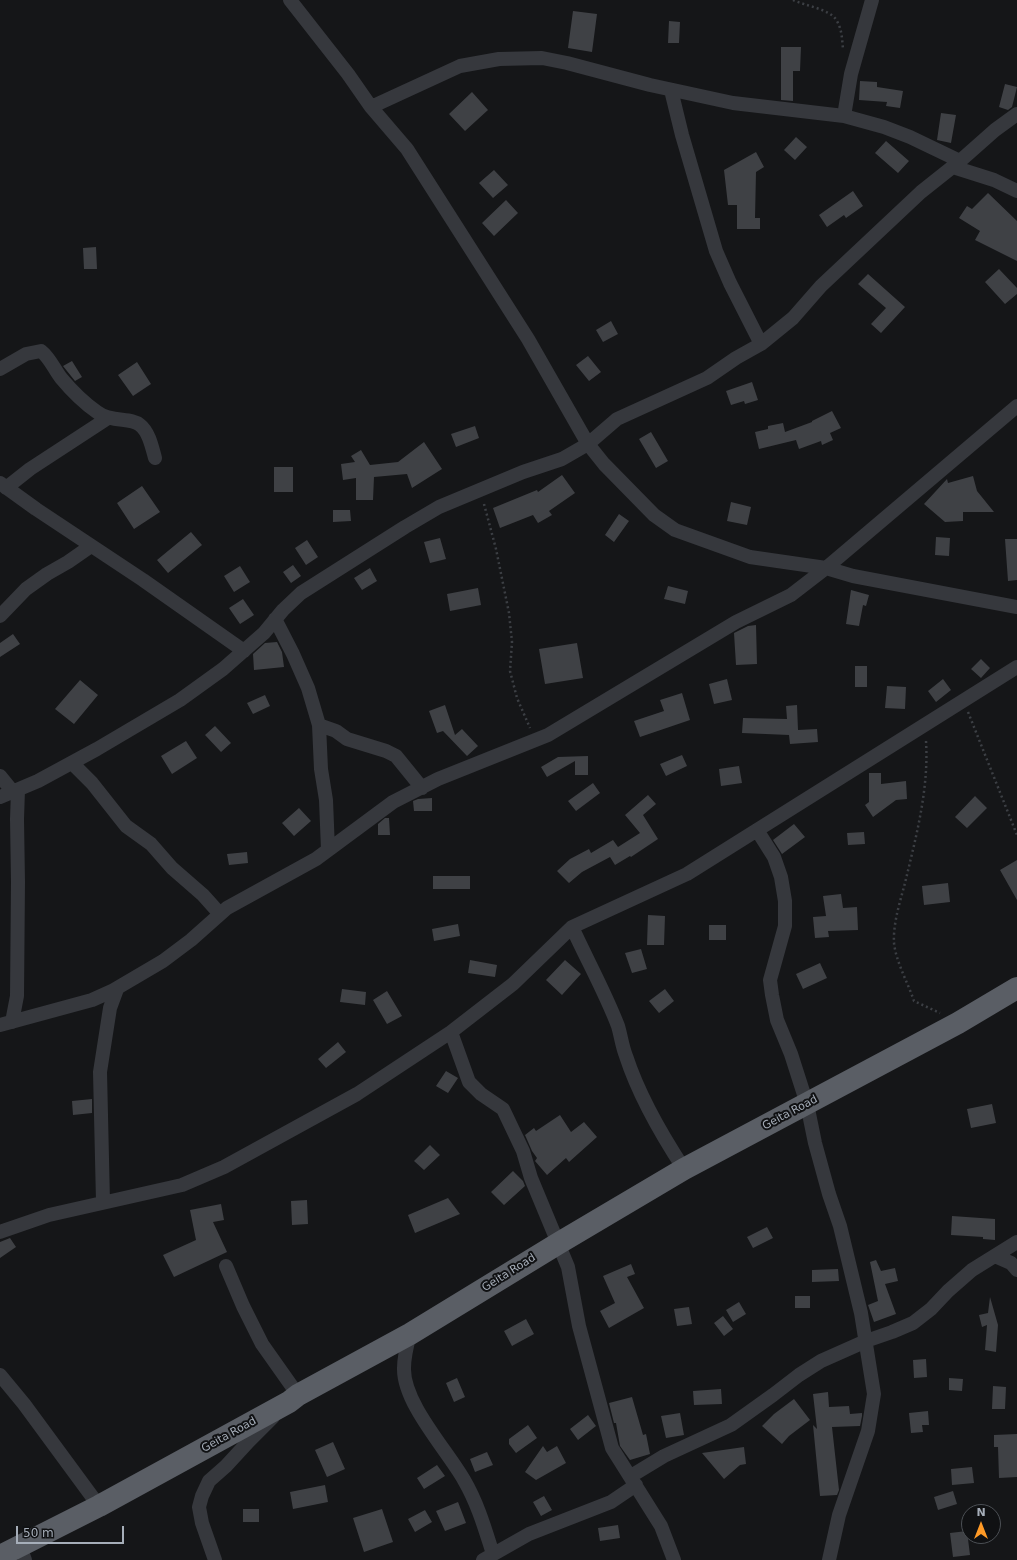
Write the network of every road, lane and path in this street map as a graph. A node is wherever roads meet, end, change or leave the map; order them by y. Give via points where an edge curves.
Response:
1 (290, 0) edge
2 (793, 0) edge
3 (872, 0) edge
4 (850, 74) junction
5 (671, 90) junction
6 (371, 107) junction
7 (1017, 114) edge
8 (844, 116) junction
9 (956, 164) junction
10 (1017, 191) edge
11 (761, 344) junction
12 (0, 369) edge
13 (1017, 406) edge
14 (108, 418) junction
15 (588, 444) junction
16 (156, 458) dead end
17 (3, 485) edge
18 (479, 490) junction
19 (91, 546) junction
20 (826, 568) junction
21 (1017, 607) edge
22 (0, 616) edge
23 (275, 619) junction
24 (244, 651) junction
25 (1017, 666) edge
26 (964, 701) junction
27 (924, 724) junction
28 (319, 725) junction
29 (536, 740) junction
30 (72, 763) junction
31 (0, 776) edge
32 (422, 788) junction
33 (10, 793) edge
34 (757, 830) junction
35 (1017, 835) edge
36 (328, 850) junction
37 (220, 914) junction
38 (572, 927) junction
39 (116, 988) junction
40 (1017, 988) edge
41 (958, 1023) junction
42 (3, 1024) edge
43 (451, 1032) junction
44 (807, 1104) junction
45 (684, 1169) junction
46 (103, 1202) junction
47 (0, 1232) edge
48 (559, 1242) junction
49 (1017, 1242) edge
50 (996, 1256) junction
51 (226, 1266) dead end
52 (1017, 1270) edge
53 (410, 1334) junction
54 (866, 1341) junction
55 (0, 1375) edge
56 (293, 1398) junction
57 (634, 1481) junction
58 (99, 1506) junction
59 (23, 1553) edge
60 (0, 1556) edge
61 (488, 1558) edge
62 (215, 1560) edge
63 (674, 1560) edge
64 (829, 1560) edge

1 - 6 street
2 - 4 path via 830,14 837,20
3 - 4 street
4 - 8 street
5 - 6 street via 542,58 499,59 460,66
5 - 8 street via 733,104
5 - 11 street via 716,251
6 - 15 street via 407,149 528,339
7 - 9 street
8 - 9 street via 884,127
9 - 10 street
9 - 11 street via 921,192 821,286 793,318
11 - 15 street via 707,378 617,419
12 - 14 street via 26,354 41,350 86,404
13 - 20 street
14 - 16 street via 132,421 141,425 149,437
14 - 17 street
15 - 18 street via 562,459
15 - 20 street via 654,515 675,530 750,557
17 - 19 street
18 - 23 street via 439,507 405,527 301,593
18 - 29 path via 496,549 509,613 512,642 510,671 517,698
19 - 22 street via 26,589
19 - 24 street
20 - 21 street via 853,576
20 - 29 street via 791,595 736,622
23 - 24 street
23 - 28 street via 294,654
24 - 30 street via 180,700
25 - 26 street
26 - 27 street
26 - 35 path
27 - 34 street
27 - 41 path via 926,763 923,800 898,908 894,944 914,1001
28 - 32 street via 336,730 347,739 396,756
28 - 36 street
29 - 32 street via 438,779
30 - 33 street
30 - 37 street via 92,783 126,826 151,844
31 - 33 street
32 - 36 street via 393,802
33 - 42 street via 16,819 18,849 16,996
34 - 38 street via 687,874
34 - 44 street via 774,858 781,877 785,901 785,926 770,980 777,1020
36 - 37 street
37 - 39 street via 163,961
38 - 43 street via 514,984
38 - 45 street via 607,1001 636,1082 666,1142
39 - 42 street via 92,1000
39 - 46 street via 110,1008 100,1072
40 - 41 highway, Geita Road
41 - 44 highway, Geita Road
43 - 46 street via 357,1094 224,1167 182,1185
43 - 48 street via 469,1082 503,1109 514,1130 531,1178
44 - 45 highway, Geita Road
44 - 54 street via 829,1194 844,1241
45 - 48 highway, Geita Road
46 - 47 street
48 - 53 highway, Geita Road
48 - 57 street via 568,1267 579,1326 612,1448
49 - 50 street
50 - 52 street via 1011,1263
50 - 54 street via 972,1270 931,1310 912,1323
51 - 56 street via 262,1344
53 - 56 highway, Geita Road
53 - 61 street via 404,1368 407,1385 416,1405 464,1480 480,1511
54 - 57 street via 821,1361 731,1425 664,1456
54 - 64 street via 874,1394 868,1431 840,1515
55 - 58 street
56 - 58 highway, Geita Road
56 - 62 street via 209,1481 200,1507 202,1523
57 - 61 street via 611,1502 529,1534
57 - 63 street via 661,1526
58 - 59 highway, Geita Road
59 - 60 highway, Geita Road

